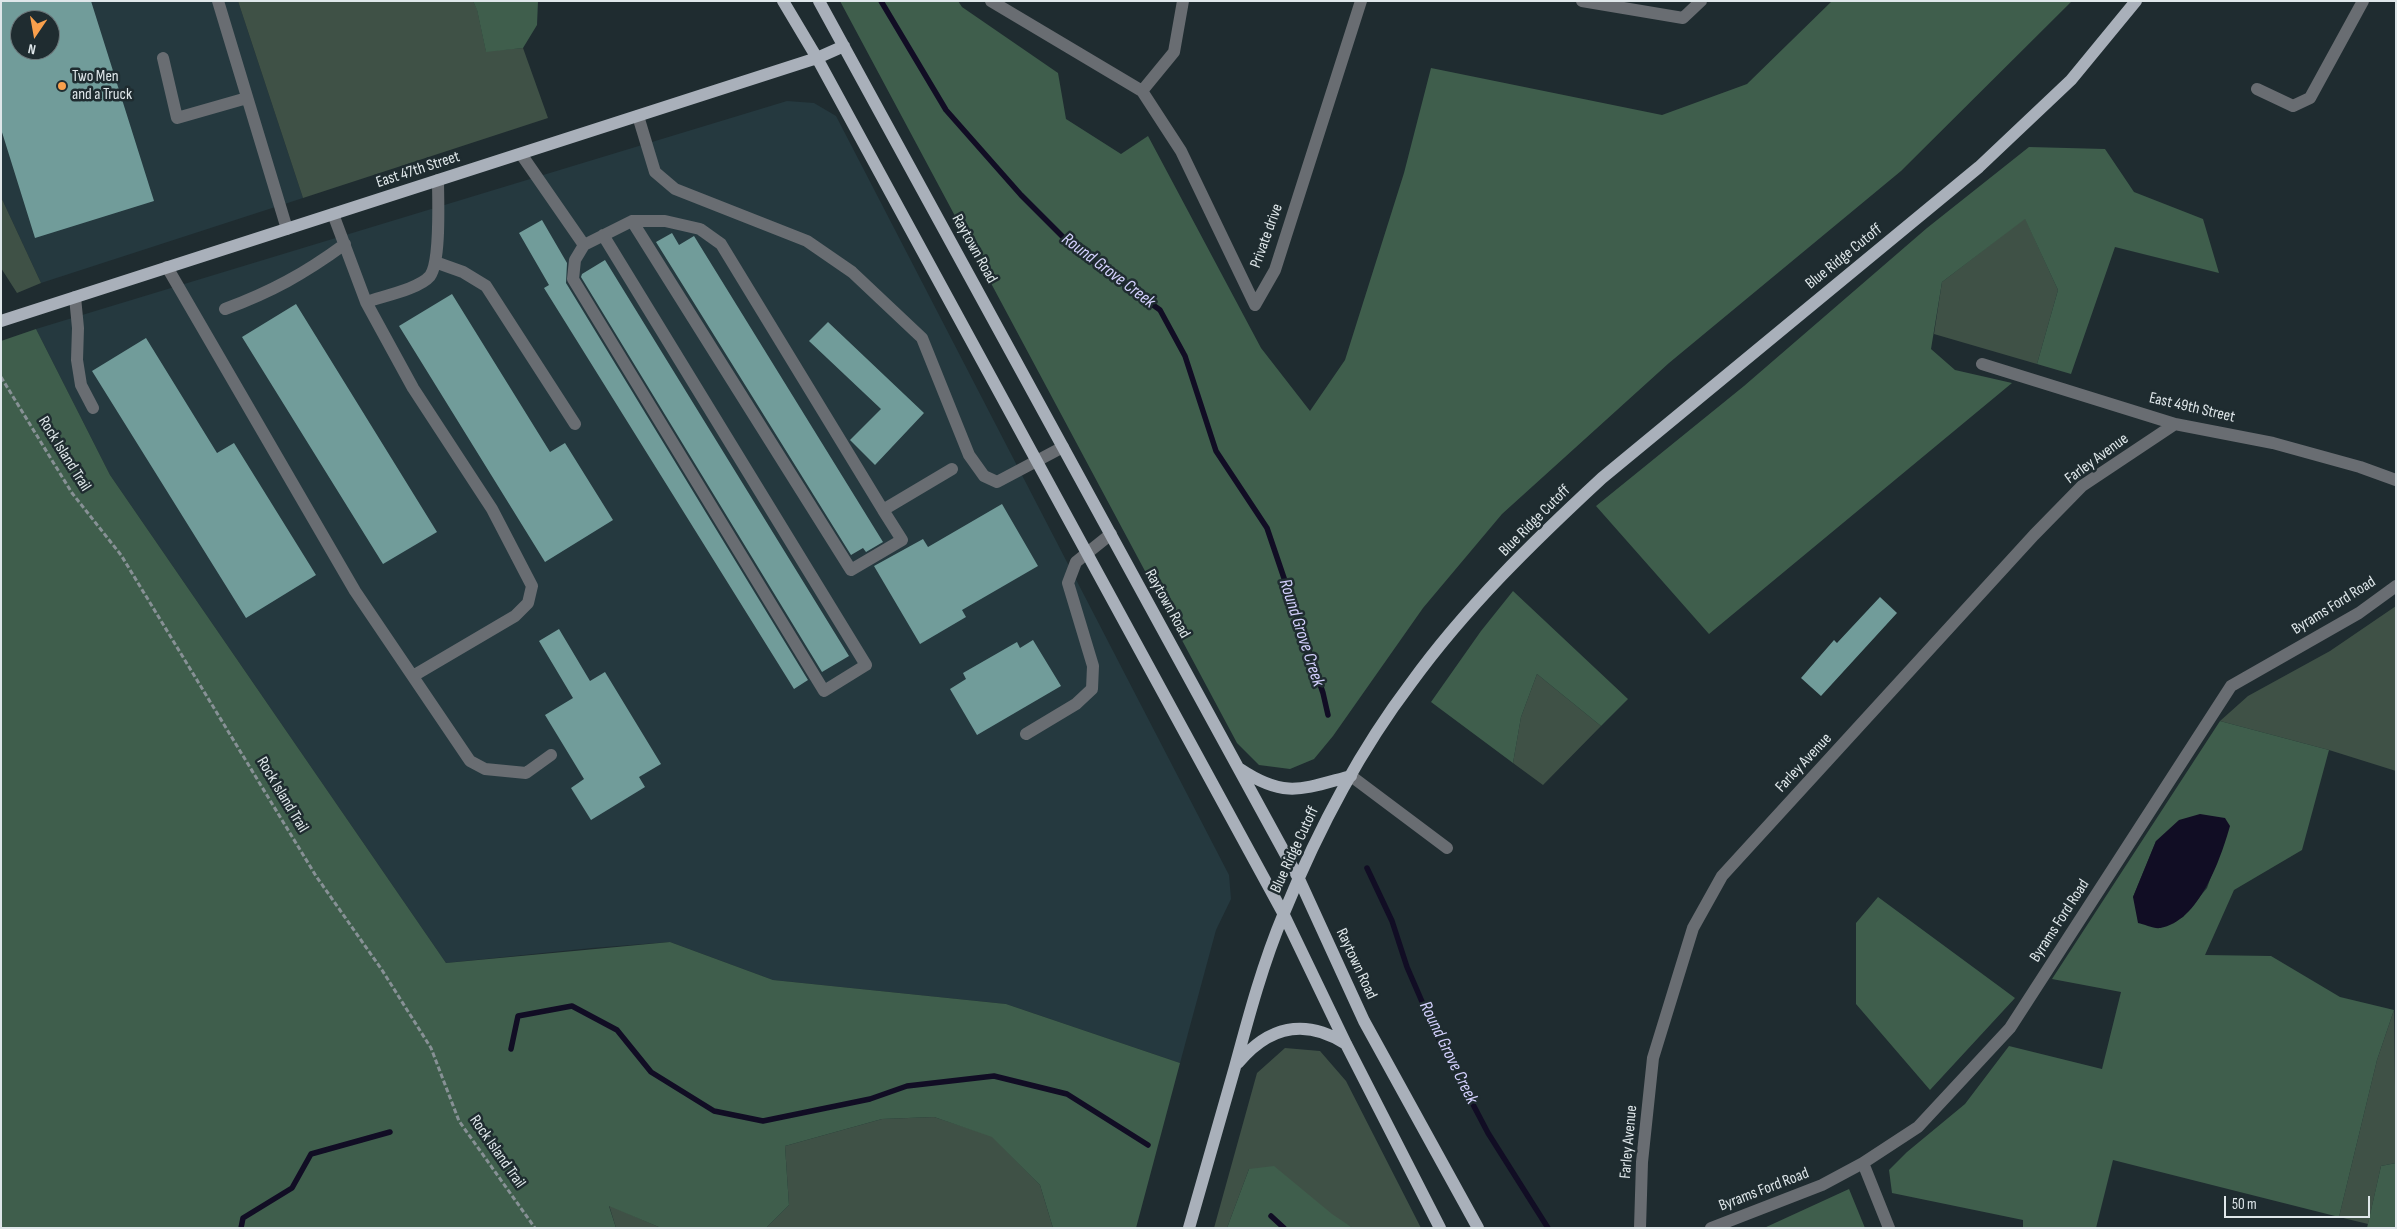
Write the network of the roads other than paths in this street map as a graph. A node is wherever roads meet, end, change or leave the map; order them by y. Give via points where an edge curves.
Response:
1 (218, 1) edge
2 (783, 1) edge
3 (819, 1) edge
4 (991, 1) edge
5 (1184, 1) edge
6 (1361, 1) edge
7 (1582, 1) edge
8 (1701, 1) edge
9 (2136, 1) edge
10 (2363, 1) edge
11 (844, 46) junction
12 (163, 58) dead end
13 (817, 58) junction
14 (2257, 89) dead end
15 (1142, 91) junction
16 (248, 98) junction
17 (638, 116) junction
18 (521, 154) junction
19 (438, 180) junction
20 (333, 214) junction
21 (632, 221) junction
22 (287, 229) junction
23 (603, 235) junction
24 (344, 244) junction
25 (584, 245) junction
26 (435, 262) junction
27 (167, 267) junction
28 (75, 297) junction
29 (366, 302) junction
30 (225, 309) dead end
31 (1, 321) edge
32 (1982, 364) dead end
33 (93, 408) dead end
34 (575, 424) dead end
35 (2175, 424) junction
36 (1063, 447) junction
37 (1037, 462) junction
38 (952, 469) dead end
39 (2396, 480) edge
40 (883, 510) junction
41 (1110, 534) junction
42 (1087, 553) junction
43 (2396, 586) edge
44 (413, 676) junction
45 (1026, 734) dead end
46 (551, 755) dead end
47 (1238, 768) junction
48 (1351, 776) junction
49 (1446, 848) dead end
50 (1298, 879) junction
51 (1283, 913) junction
52 (1346, 1044) junction
53 (1234, 1067) junction
54 (1863, 1163) junction
55 (1190, 1228) edge
56 (1440, 1228) edge
57 (1478, 1228) edge
58 (1640, 1228) edge
59 (1712, 1228) edge
60 (1889, 1228) edge

1 - 16 street
2 - 13 main road
3 - 11 main road, Raytown Road
4 - 15 street, Private drive
5 - 15 street via 1174,52
6 - 15 street, Private drive via 1275,270 1255,305 1180,151
7 - 8 street via 1683,18
9 - 48 main road, Blue Ridge Cutoff via 2071,80 1979,167 1602,478 1546,530 1475,605 1411,682 1369,743
10 - 14 street via 2310,98 2293,106
11 - 13 main road, East 47th Street
11 - 36 main road, Raytown Road
12 - 16 street via 177,118
13 - 17 main road, East 47th Street
13 - 37 main road
16 - 22 street
17 - 18 main road, East 47th Street
17 - 37 street via 655,172 675,190 807,241 852,272 922,338 969,455 984,476 997,482
18 - 19 main road, East 47th Street
18 - 25 street
19 - 20 main road, East 47th Street
19 - 26 street
20 - 22 main road, East 47th Street
20 - 24 street
21 - 23 street
21 - 40 street via 665,221 700,229 721,244
21 - 40 street via 851,570 902,540
22 - 27 main road, East 47th Street
23 - 25 street
23 - 25 street via 866,665 824,691 573,279 575,260
24 - 29 street
24 - 30 street via 307,272 262,296
26 - 29 street via 430,276 414,286
26 - 34 street via 463,272 486,286
27 - 28 main road, East 47th Street
27 - 44 street via 355,591
28 - 31 main road, East 47th Street
28 - 33 street via 80,385
29 - 44 street via 413,388 492,509 532,586 528,603 515,616
32 - 35 street, East 49th Street
35 - 39 street, East 49th Street via 2273,443
35 - 58 street, Farley Avenue via 2082,486 1722,876 1693,928 1653,1058 1642,1162
36 - 37 street
36 - 41 main road, Raytown Road
37 - 42 main road
38 - 40 street
41 - 42 street
41 - 47 main road, Raytown Road
42 - 45 street via 1076,562 1068,583 1093,666 1092,689 1076,704
42 - 51 main road
43 - 54 street, Byrams Ford Road via 2359,613 2231,686 2010,1028 1918,1127
44 - 46 street via 470,761 485,769 526,773
47 - 48 main road via 1274,788 1313,786
47 - 50 main road, Raytown Road
48 - 49 street
48 - 50 main road, Blue Ridge Cutoff
50 - 51 main road, Blue Ridge Cutoff
50 - 57 main road, Raytown Road via 1364,1021
51 - 52 main road
51 - 53 main road, Blue Ridge Cutoff via 1254,995
52 - 53 main road via 1332,1035 1313,1030 1280,1031 1250,1049
52 - 56 main road
53 - 55 main road, Blue Ridge Cutoff
54 - 59 street, Byrams Ford Road via 1822,1185
54 - 60 street

